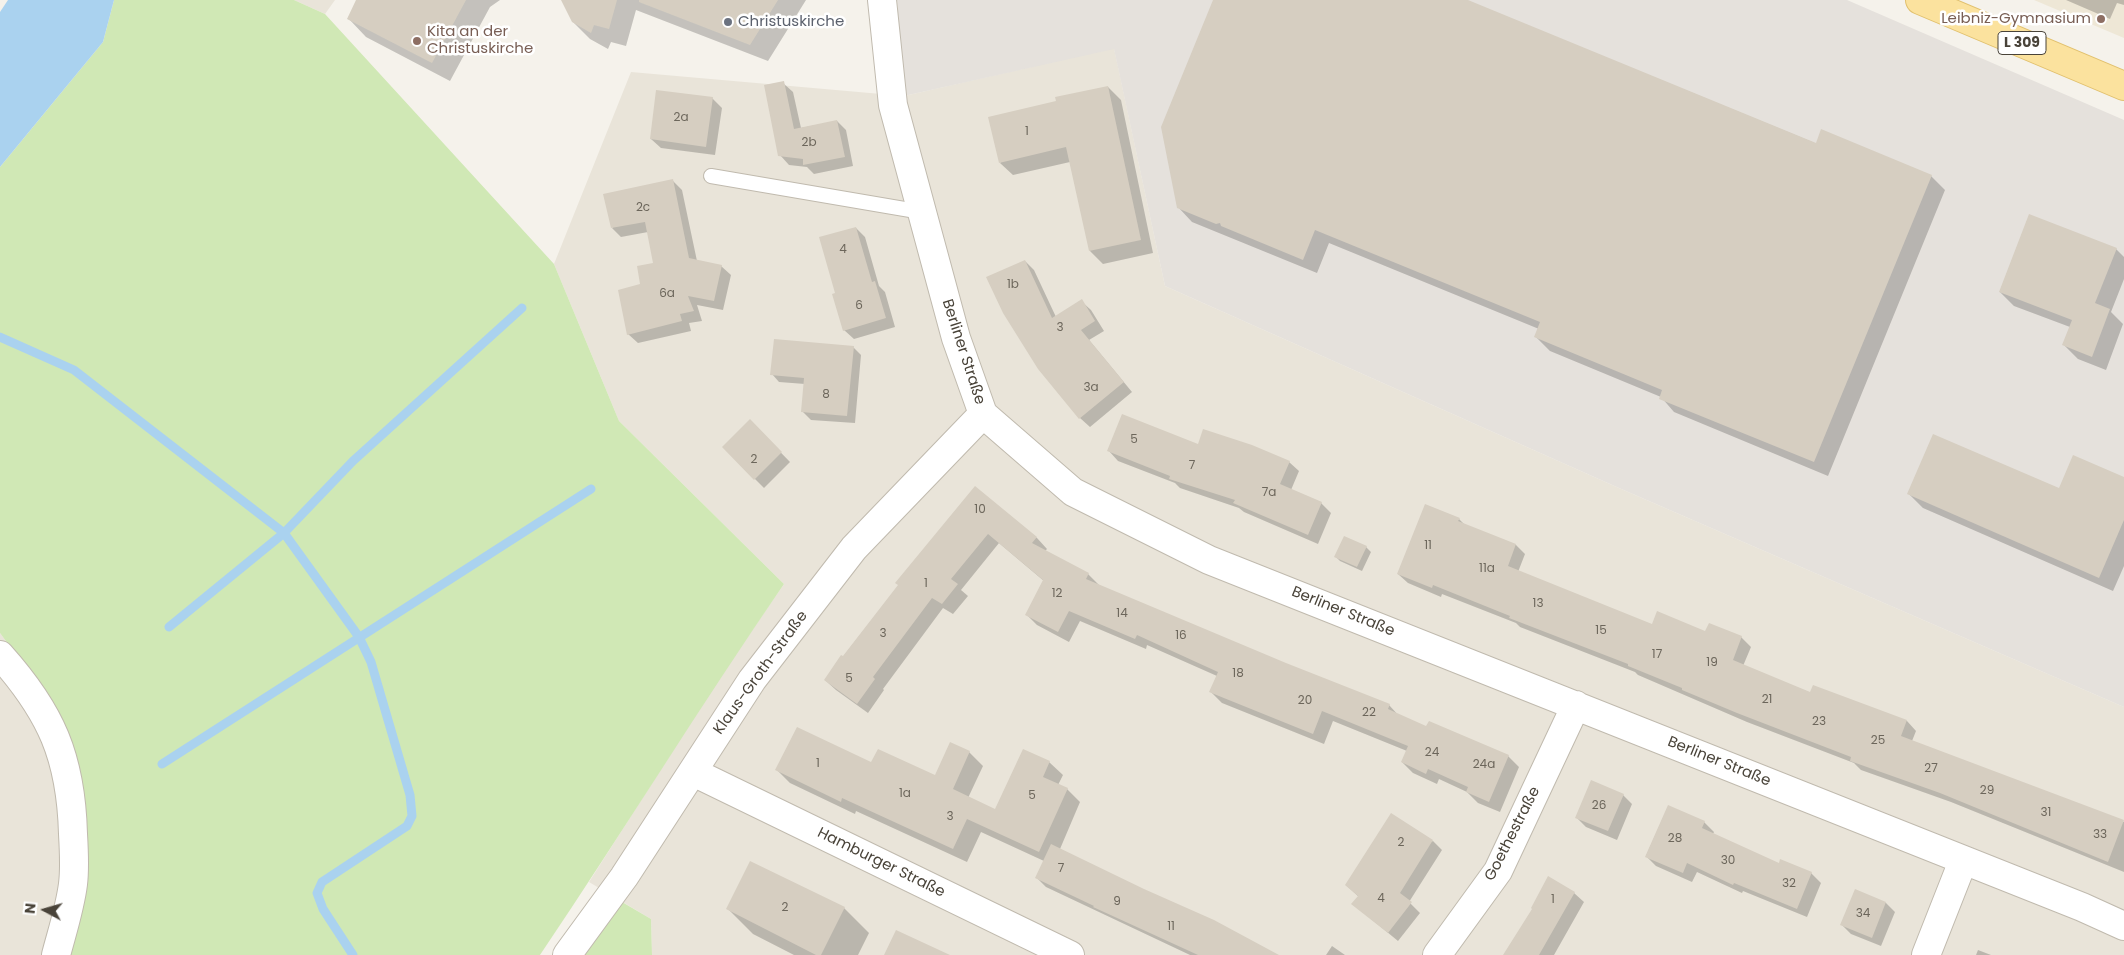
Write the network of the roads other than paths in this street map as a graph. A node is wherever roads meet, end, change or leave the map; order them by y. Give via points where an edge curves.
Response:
1 (882, 0) edge
2 (1920, 0) edge
3 (2124, 86) edge
4 (710, 176) dead end
5 (922, 212) junction
6 (983, 414) junction
7 (0, 655) edge
8 (1576, 705) junction
9 (693, 772) junction
10 (1964, 861) junction
11 (2124, 926) edge
12 (56, 955) edge
13 (567, 955) edge
14 (1070, 955) edge
15 (1436, 955) edge
16 (1926, 955) edge

1 - 5 street, Berliner Straße via 893,105
2 - 3 main road, L 309
4 - 5 lane
5 - 6 street, Berliner Straße via 956,338
6 - 8 street, Berliner Straße via 1072,492 1209,560
6 - 9 street, Klaus-Groth-Straße via 854,548 752,680
7 - 12 street via 42,709 62,751 72,806 73,884
8 - 10 street, Berliner Straße
8 - 15 street, Goethestraße via 1498,871
9 - 13 street, Klaus-Groth-Straße via 624,877
9 - 14 street, Hamburger Straße
10 - 11 street, Berliner Straße
10 - 16 street

